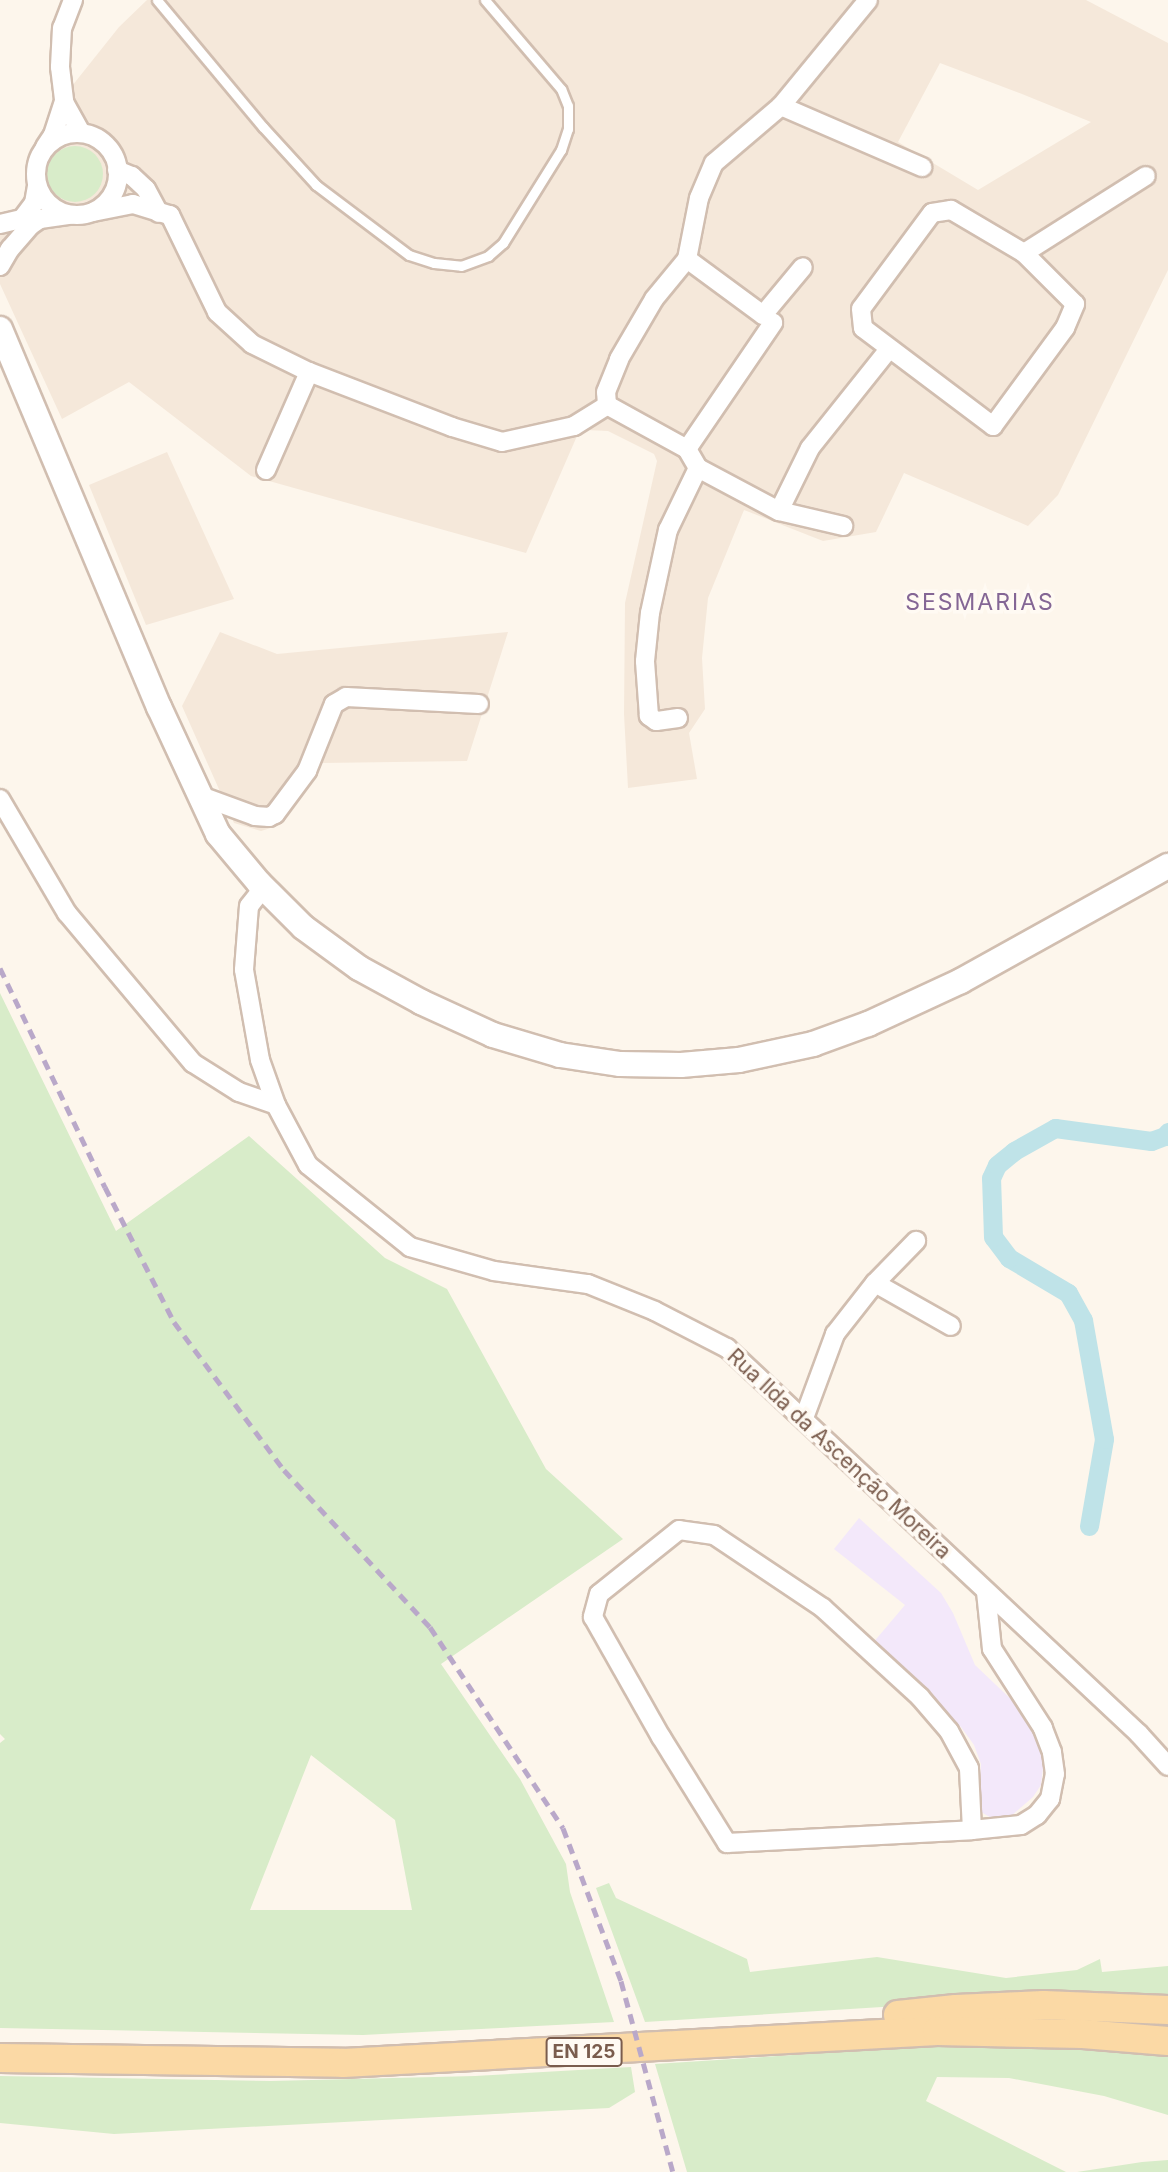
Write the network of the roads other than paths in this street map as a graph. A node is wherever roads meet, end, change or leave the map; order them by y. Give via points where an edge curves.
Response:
1 (73, 0) edge
2 (158, 0) edge
3 (485, 0) edge
4 (869, 0) edge
5 (64, 102) junction
6 (781, 106) junction
7 (81, 133) junction
8 (40, 155) junction
9 (922, 167) dead end
10 (117, 170) junction
11 (1146, 176) dead end
12 (37, 186) junction
13 (93, 212) junction
14 (159, 213) junction
15 (70, 215) junction
16 (2, 226) edge
17 (8, 244) edge
18 (1024, 253) junction
19 (687, 259) junction
20 (0, 267) edge
21 (803, 267) dead end
22 (773, 323) junction
23 (0, 329) edge
24 (889, 349) junction
25 (309, 372) junction
26 (607, 405) junction
27 (687, 449) junction
28 (698, 468) junction
29 (267, 470) dead end
30 (779, 511) junction
31 (843, 526) dead end
32 (479, 704) dead end
33 (678, 719) dead end
34 (198, 795) junction
35 (0, 799) edge
36 (1168, 866) edge
37 (264, 887) junction
38 (276, 1105) junction
39 (916, 1241) dead end
40 (875, 1283) junction
41 (950, 1326) dead end
42 (804, 1418) junction
43 (986, 1592) junction
44 (1168, 1766) edge
45 (972, 1830) junction
46 (1168, 2010) edge
47 (883, 2017) junction
48 (1168, 2025) edge
49 (1168, 2041) edge
50 (0, 2043) edge
51 (0, 2059) edge

1 - 5 street via 60,42
2 - 3 lane via 316,185 409,256 461,266 488,256 503,243 561,150 568,129 568,106 561,89
4 - 6 street
5 - 7 street
5 - 8 street via 53,135
6 - 9 street
6 - 19 street via 714,163 699,198
7 - 8 street via 55,139
7 - 10 street via 102,141
8 - 12 street
10 - 13 street via 111,196
10 - 14 street via 146,189
11 - 18 street
12 - 15 street via 50,205
12 - 16 street via 31,209 22,219
13 - 14 street via 133,204
13 - 15 street
14 - 25 street via 170,215 217,312 252,344
15 - 17 street via 40,219
17 - 20 street
18 - 24 street via 951,210 932,213 861,309 863,328
18 - 24 street via 1075,304 1065,328 993,426
19 - 22 street
19 - 26 street via 654,299 619,359 606,393
21 - 22 street
22 - 27 street
23 - 34 main road
24 - 30 street via 810,448
25 - 26 street via 502,442 574,426
25 - 29 street
26 - 27 street
27 - 28 street
28 - 30 street
28 - 33 street via 668,530 645,661 649,716 656,722
30 - 31 street
32 - 34 street via 346,697 334,704 307,771 275,814 255,816
34 - 37 main road via 218,834
35 - 38 street via 67,913 138,1002 194,1063 239,1092
36 - 37 main road via 961,981 868,1024 813,1044 739,1060 681,1065 560,1055 493,1035 359,968 303,927
37 - 38 street, Rua Ilda da Ascenção Moreira via 249,906 244,970 260,1060
38 - 42 street, Rua Ilda da Ascenção Moreira via 309,1165 410,1247 494,1271 588,1284 655,1311 727,1348
39 - 40 street
40 - 41 street
40 - 42 street via 835,1334
42 - 43 street, Rua Ilda da Ascenção Moreira
43 - 44 street, Rua Ilda da Ascenção Moreira
43 - 45 street via 992,1649 1043,1728 1055,1774 1050,1798 1037,1815 1021,1825
45 - 45 street via 727,1843 593,1617 599,1594 679,1530 714,1535 823,1608 949,1731 969,1768
46 - 47 main road via 1044,2005
47 - 48 main road, EN 125 via 1012,2016
47 - 50 main road, EN 125 via 372,2046
49 - 51 main road, EN 125 via 937,2031 343,2063

